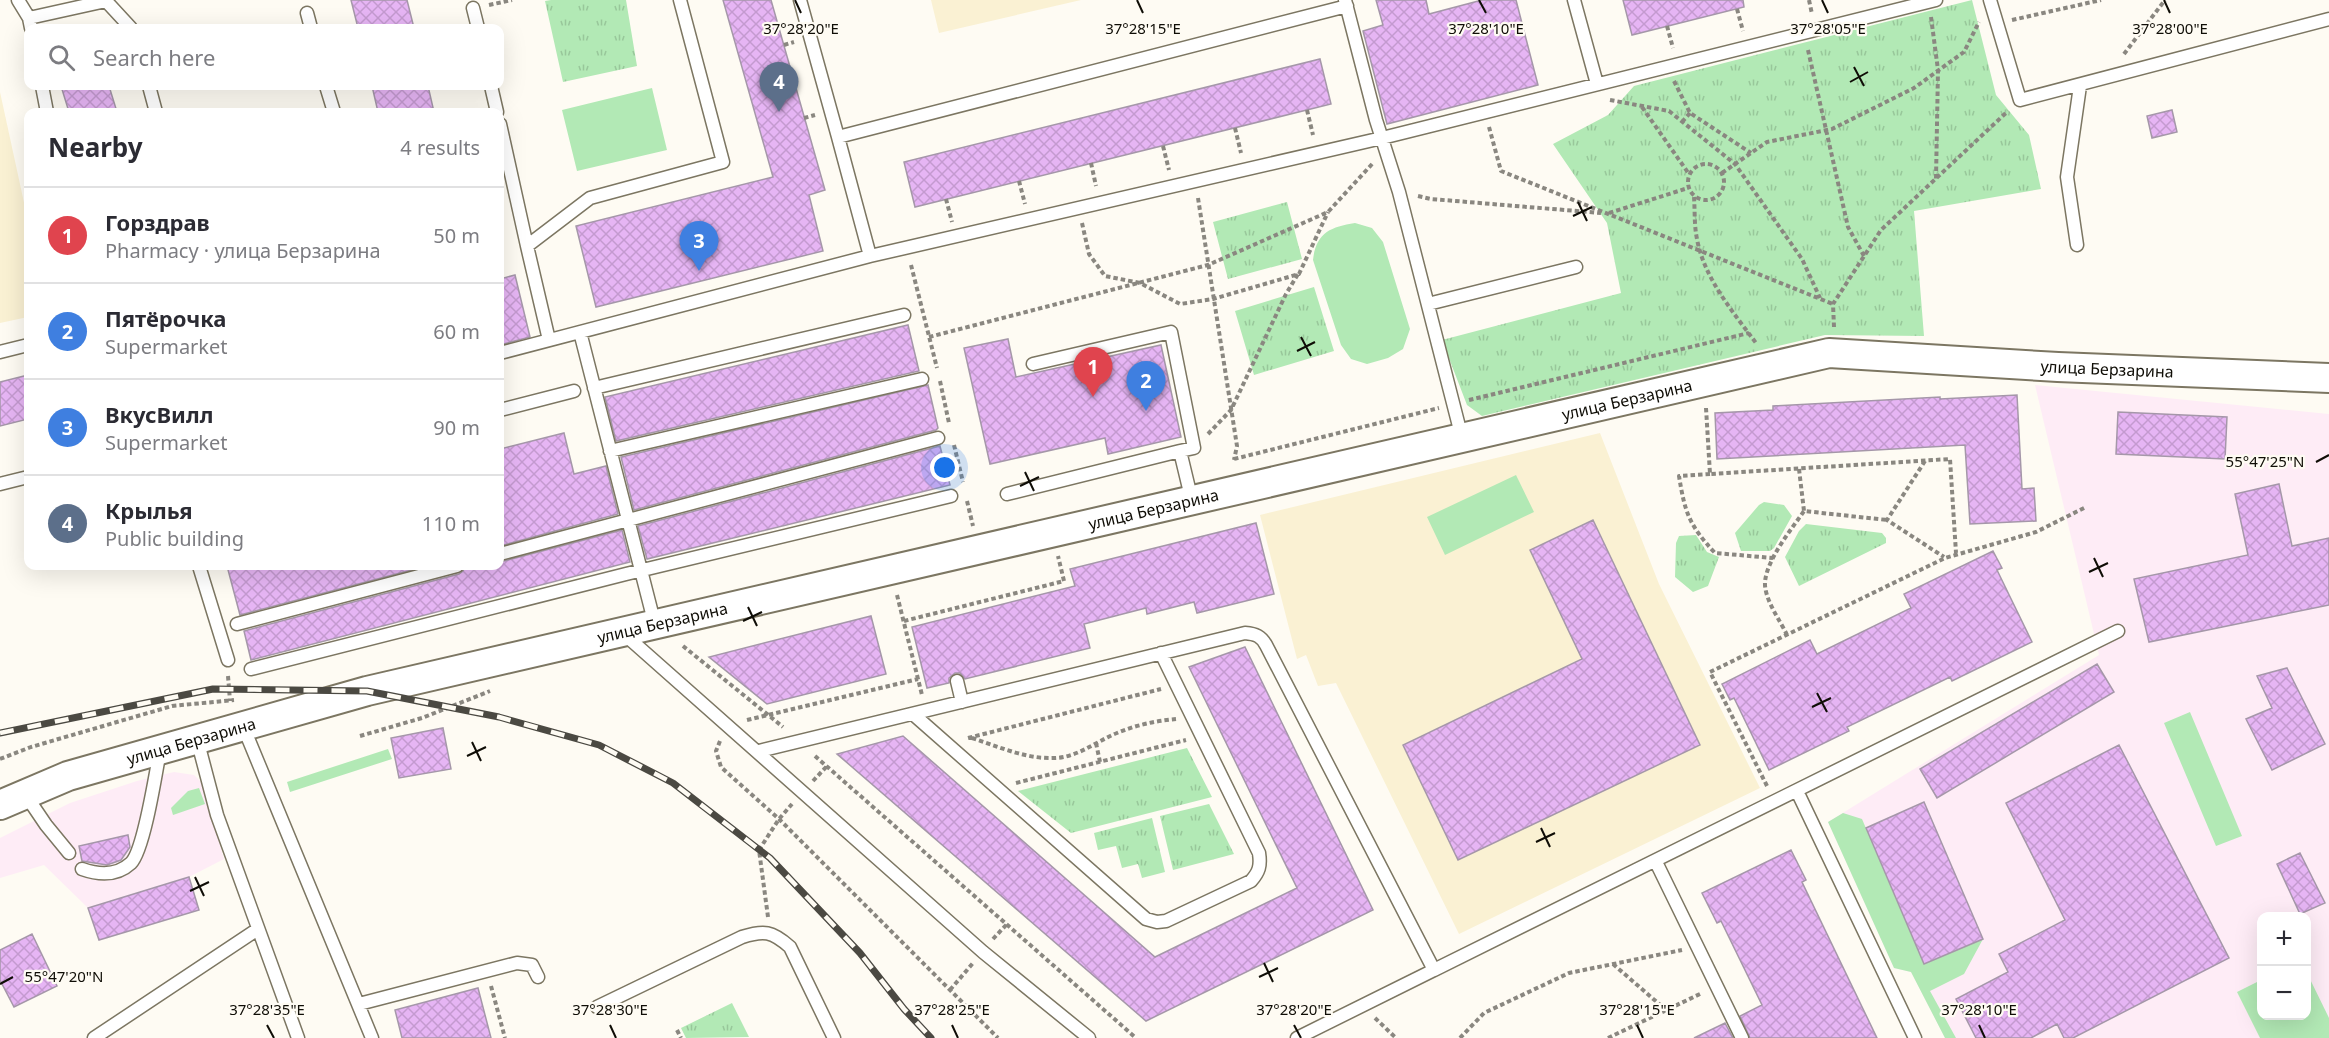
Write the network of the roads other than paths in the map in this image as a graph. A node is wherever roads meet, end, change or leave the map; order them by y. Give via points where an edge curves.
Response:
1 (18, 0) edge
2 (107, 0) edge
3 (680, 0) edge
4 (800, 0) edge
5 (1574, 0) edge
6 (1990, 0) edge
7 (1932, 1) edge
8 (1346, 3) edge
9 (473, 8) dead end
10 (307, 13) dead end
11 (2329, 19) edge
12 (30, 23) edge
13 (128, 24) edge
14 (310, 24) edge
15 (477, 24) edge
16 (1597, 84) junction
17 (2080, 86) junction
18 (43, 90) edge
19 (149, 90) edge
20 (327, 90) edge
21 (492, 90) edge
22 (46, 108) edge
23 (155, 108) edge
24 (333, 108) edge
25 (496, 108) edge
26 (838, 137) junction
27 (504, 142) edge
28 (1384, 144) junction
29 (2077, 245) dead end
30 (527, 246) junction
31 (870, 256) junction
32 (1576, 267) dead end
33 (1428, 304) junction
34 (904, 315) dead end
35 (580, 332) junction
36 (549, 340) junction
37 (24, 346) edge
38 (0, 352) edge
39 (504, 352) edge
40 (1033, 364) dead end
41 (2329, 378) edge
42 (922, 379) dead end
43 (594, 388) junction
44 (574, 391) dead end
45 (504, 409) edge
46 (938, 438) dead end
47 (1462, 438) junction
48 (610, 451) junction
49 (1180, 451) junction
50 (24, 478) edge
51 (0, 484) edge
52 (1007, 494) dead end
53 (951, 496) dead end
54 (1192, 501) junction
55 (628, 520) junction
56 (504, 553) edge
57 (200, 570) edge
58 (442, 570) edge
59 (641, 570) junction
60 (237, 624) dead end
61 (655, 625) junction
62 (2118, 631) dead end
63 (622, 633) junction
64 (1161, 653) junction
65 (228, 660) road end
66 (251, 669) dead end
67 (957, 681) dead end
68 (962, 702) junction
69 (241, 712) junction
70 (913, 714) junction
71 (197, 739) junction
72 (160, 749) junction
73 (759, 751) junction
74 (1797, 791) junction
75 (13, 800) edge
76 (69, 853) dead end
77 (1656, 862) junction
78 (82, 869) dead end
79 (258, 929) junction
80 (1434, 970) junction
81 (538, 977) dead end
82 (359, 1004) junction
83 (597, 1007) dead end
84 (94, 1038) edge
85 (298, 1038) edge
86 (372, 1038) edge
87 (834, 1038) edge
88 (1089, 1038) edge
89 (1297, 1038) edge
90 (1742, 1038) edge
91 (1915, 1038) edge

1 - 12 lane
2 - 12 lane
2 - 13 lane
3 - 30 lane via 723,162 590,198
4 - 26 lane
5 - 16 lane
6 - 17 lane via 2020,100
7 - 16 lane
8 - 26 lane
8 - 28 lane
9 - 15 lane
10 - 14 lane
11 - 17 lane
16 - 28 lane via 1485,112
17 - 29 lane via 2067,177
18 - 22 lane
19 - 23 lane
20 - 24 lane
21 - 25 lane
26 - 31 lane
27 - 30 lane
28 - 31 lane via 1195,181
28 - 33 lane
30 - 36 lane
31 - 35 lane
32 - 33 lane
33 - 47 lane
34 - 43 lane
35 - 36 lane
35 - 43 lane
36 - 39 lane
37 - 38 lane
40 - 49 lane via 1171,332 1194,448
41 - 47 street, улица Берзарина via 1829,353
42 - 48 lane
43 - 48 lane
44 - 45 lane
46 - 55 lane
47 - 54 street, улица Берзарина
48 - 55 lane
49 - 52 lane
49 - 54 lane
50 - 51 lane
53 - 59 lane
54 - 61 street, улица Берзарина
55 - 56 lane
55 - 59 lane
57 - 65 lane
58 - 60 lane
59 - 61 lane
59 - 66 lane
61 - 63 street, улица Берзарина
62 - 74 lane
63 - 69 street, улица Берзарина via 367,692
63 - 73 lane
64 - 68 lane
64 - 70 lane via 1261,864 1251,881 1166,921 1146,919
64 - 80 lane via 1245,633 1262,638
67 - 68 lane
68 - 70 lane
69 - 71 street, улица Берзарина
69 - 82 lane
70 - 73 lane
71 - 72 street, улица Берзарина
71 - 79 lane via 217,815
72 - 75 street, улица Берзарина via 68,776
72 - 78 lane via 144,831 132,862 117,872 99,874
73 - 88 lane via 983,952
74 - 77 lane
74 - 91 lane
75 - 76 lane via 46,825
77 - 80 lane
77 - 90 lane
79 - 84 lane
79 - 85 lane
80 - 89 lane
81 - 82 lane via 535,968 517,963
82 - 86 lane
83 - 87 lane via 742,937 770,933 790,947

